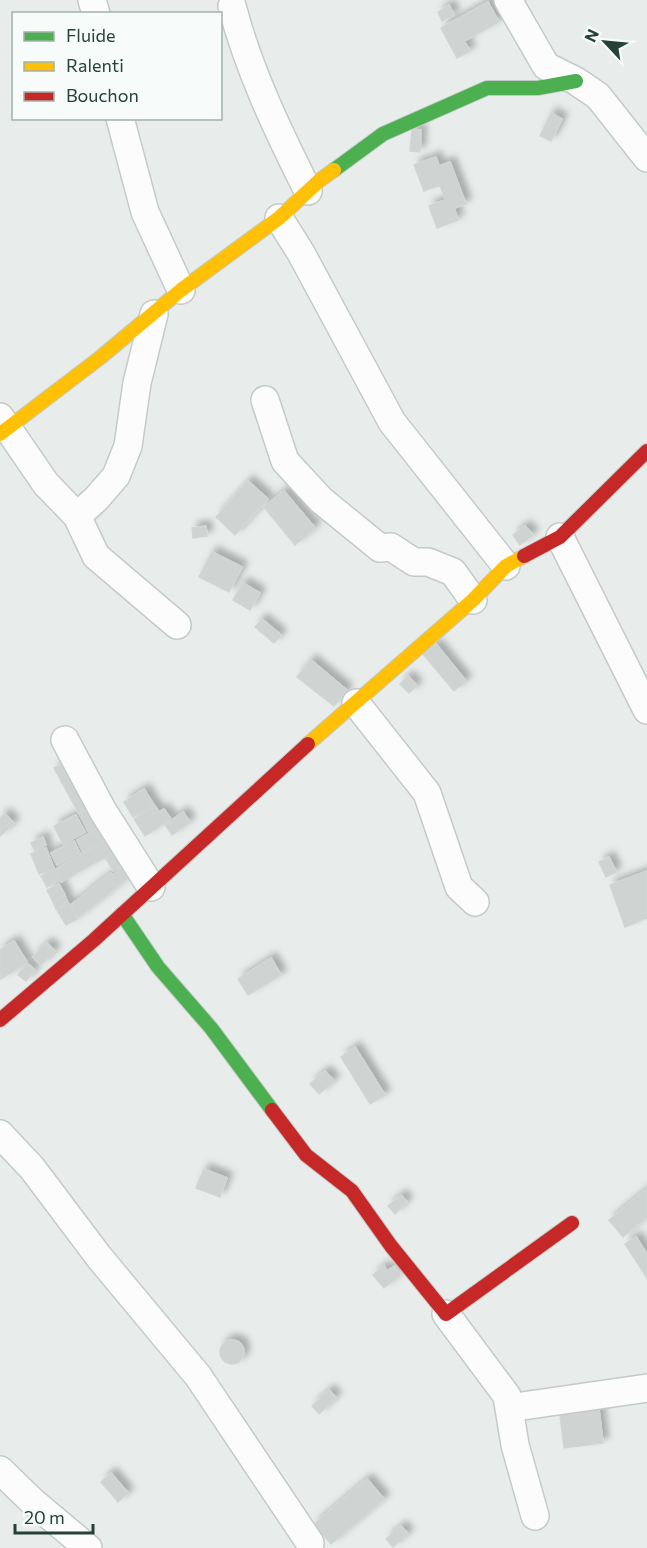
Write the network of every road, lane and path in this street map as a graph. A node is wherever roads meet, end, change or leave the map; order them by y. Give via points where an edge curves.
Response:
1 (508, 0) edge
2 (232, 6) dead end
3 (576, 81) junction
4 (121, 120) edge
5 (647, 158) edge
6 (308, 191) junction
7 (279, 218) junction
8 (181, 290) junction
9 (154, 314) junction
10 (266, 400) dead end
11 (3, 426) edge
12 (647, 451) edge
13 (77, 516) junction
14 (560, 537) junction
15 (506, 566) junction
16 (473, 600) junction
17 (177, 625) dead end
18 (356, 703) junction
19 (647, 710) edge
20 (65, 740) dead end
21 (151, 887) junction
22 (476, 902) dead end
23 (122, 914) junction
24 (4, 1008) edge
25 (0, 1134) edge
26 (572, 1223) dead end
27 (446, 1314) junction
28 (647, 1388) edge
29 (509, 1408) junction
30 (0, 1470) edge
31 (535, 1516) dead end
32 (310, 1544) dead end
33 (88, 1548) edge

1 - 3 street via 546,66
2 - 6 street via 276,129
3 - 5 street via 598,96
3 - 6 street via 538,88 487,88 383,134
4 - 8 street via 145,212
6 - 7 street
7 - 8 street
7 - 15 street via 392,422
8 - 9 street
9 - 11 street
9 - 13 street via 137,383 128,446 116,476
10 - 16 street via 285,462 321,500 380,548 391,547 414,562 428,562 453,572
11 - 13 street via 46,484
12 - 14 street
13 - 17 street via 96,556
14 - 15 street
14 - 19 street
15 - 16 street
16 - 18 street
18 - 21 street
18 - 22 street via 427,793 459,887
20 - 21 street
21 - 23 street
23 - 24 street
23 - 27 street via 158,967 211,1028 306,1155 352,1191
25 - 32 street via 32,1168 99,1257 198,1376
26 - 27 street
27 - 29 street via 507,1396
28 - 29 street
29 - 31 street
30 - 33 street

